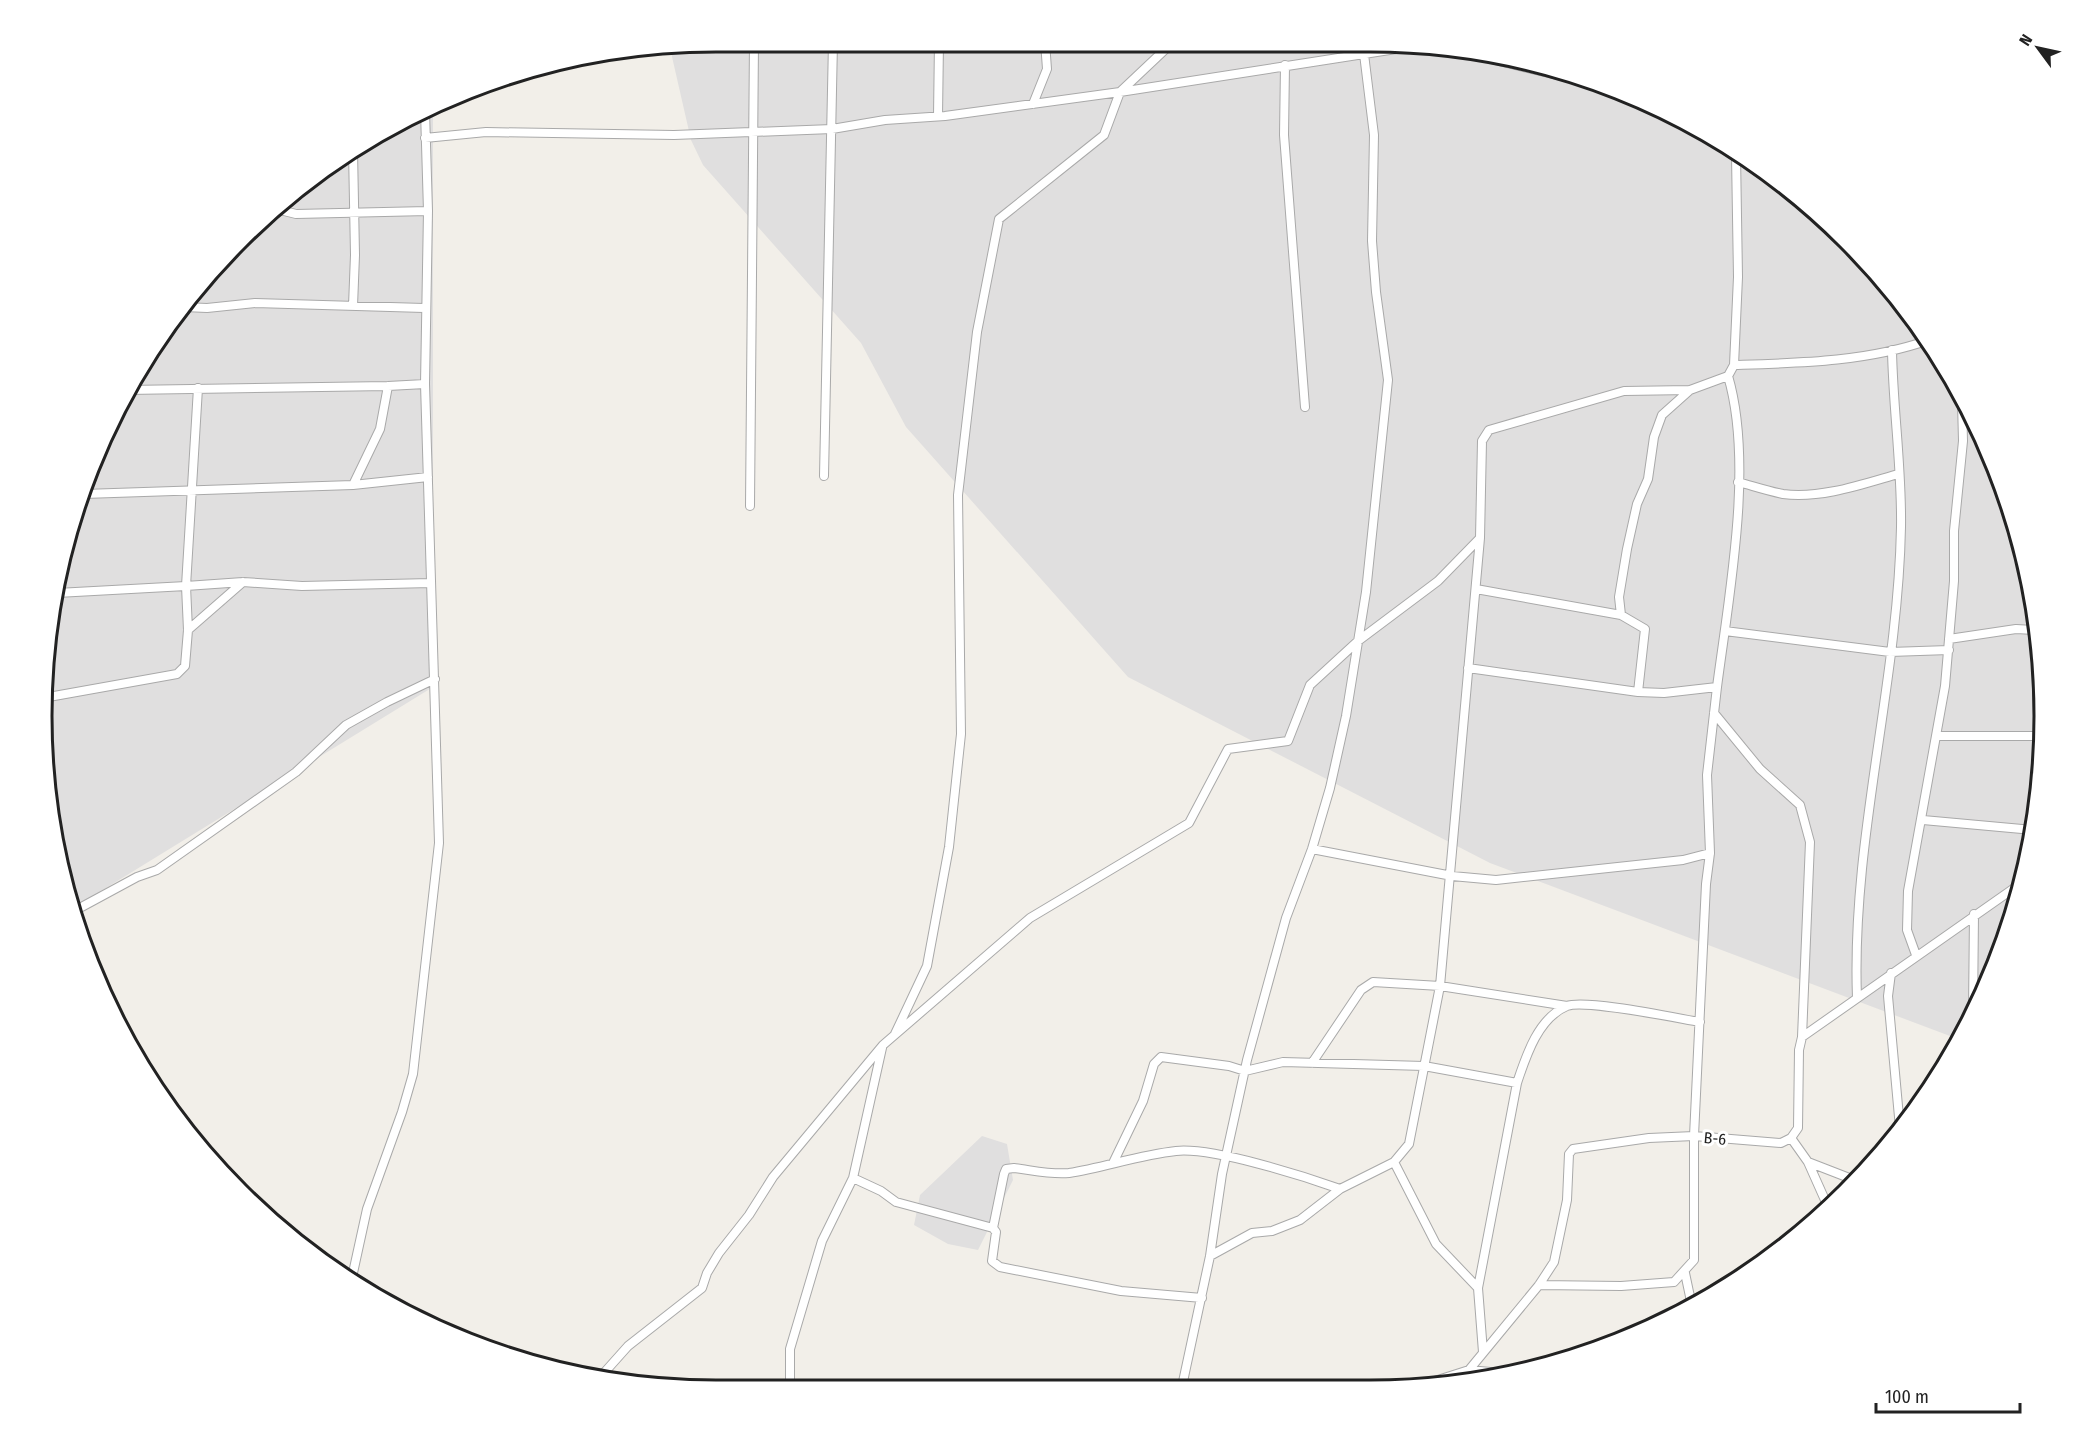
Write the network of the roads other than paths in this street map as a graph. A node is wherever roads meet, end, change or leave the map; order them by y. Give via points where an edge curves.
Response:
1 (754, 52) edge
2 (833, 52) edge
3 (939, 52) edge
4 (1046, 52) edge
5 (1162, 52) edge
6 (1375, 52) edge
7 (1364, 54) junction
8 (1285, 65) junction
9 (1119, 92) junction
10 (1033, 104) junction
11 (938, 116) junction
12 (425, 120) edge
13 (832, 129) junction
14 (753, 133) junction
15 (425, 138) junction
16 (353, 161) edge
17 (1736, 163) edge
18 (286, 211) edge
19 (428, 211) junction
20 (353, 213) junction
21 (353, 306) junction
22 (194, 307) edge
23 (424, 308) junction
24 (1918, 343) edge
25 (1892, 350) junction
26 (1734, 365) junction
27 (1728, 376) junction
28 (425, 384) junction
29 (388, 386) junction
30 (198, 388) junction
31 (138, 390) edge
32 (1690, 390) junction
33 (1305, 407) dead end
34 (1962, 418) edge
35 (1898, 474) junction
36 (824, 476) dead end
37 (428, 477) junction
38 (1738, 482) junction
39 (353, 485) junction
40 (191, 489) junction
41 (91, 494) edge
42 (750, 506) dead end
43 (1480, 538) junction
44 (243, 582) junction
45 (431, 583) junction
46 (186, 586) junction
47 (1476, 589) junction
48 (64, 593) edge
49 (1621, 615) junction
50 (188, 630) junction
51 (2028, 630) edge
52 (1725, 631) junction
53 (1949, 639) junction
54 (1358, 641) junction
55 (1949, 650) junction
56 (1890, 652) junction
57 (1468, 668) junction
58 (435, 679) junction
59 (1717, 687) junction
60 (1638, 692) junction
61 (53, 696) edge
62 (1714, 713) junction
63 (1937, 736) junction
64 (2033, 736) edge
65 (1923, 820) junction
66 (2024, 829) edge
67 (1312, 849) junction
68 (1710, 853) junction
69 (1452, 876) junction
70 (2010, 890) edge
71 (81, 907) edge
72 (1974, 914) junction
73 (1916, 956) junction
74 (1891, 973) junction
75 (1440, 986) junction
76 (1973, 992) edge
77 (1857, 998) junction
78 (1567, 1006) junction
79 (1700, 1022) junction
80 (894, 1037) junction
81 (1802, 1037) junction
82 (883, 1046) junction
83 (1312, 1063) junction
84 (1424, 1066) junction
85 (1245, 1071) junction
86 (1517, 1083) junction
87 (1899, 1117) edge
88 (1694, 1136) junction
89 (1791, 1138) junction
90 (1226, 1158) junction
91 (1114, 1161) junction
92 (1394, 1162) junction
93 (1808, 1162) junction
94 (1847, 1177) edge
95 (853, 1178) junction
96 (1340, 1189) junction
97 (1825, 1199) edge
98 (993, 1228) junction
99 (1210, 1256) junction
100 (353, 1272) edge
101 (1685, 1273) junction
102 (1539, 1285) junction
103 (1478, 1288) junction
104 (1202, 1298) junction
105 (1690, 1298) edge
106 (1483, 1352) junction
107 (1469, 1370) junction
108 (606, 1371) edge
109 (1476, 1372) edge
110 (1452, 1375) edge
111 (790, 1380) edge
112 (1183, 1380) edge

1 - 14 street
2 - 13 street
3 - 11 street
4 - 10 street via 1047,69
5 - 9 street
6 - 7 street
7 - 8 street
7 - 54 street via 1374,135 1372,241 1388,380
8 - 9 street
8 - 33 street via 1284,135
9 - 10 street
9 - 80 street via 1104,135 999,219 977,332 958,495 961,734 949,847 927,966
10 - 11 street
11 - 13 street
12 - 15 street
13 - 14 street
13 - 36 street
14 - 15 street via 486,132
14 - 42 street
15 - 19 street
16 - 20 street
17 - 26 street via 1738,277
18 - 20 street
19 - 20 street
19 - 23 street
20 - 21 street
21 - 22 street via 255,303
21 - 23 street
23 - 28 street
24 - 25 street
25 - 26 street via 1830,363
25 - 35 street
26 - 27 street
27 - 32 street
27 - 38 street via 1737,405
28 - 29 street
28 - 37 street
29 - 30 street
29 - 39 street via 380,429
30 - 31 street
30 - 40 street
32 - 43 street via 1624,391 1489,430 1482,441
32 - 49 street via 1662,415 1654,437 1648,479 1636,504 1627,549 1619,597
34 - 53 street
35 - 38 street via 1861,485 1803,494 1783,494
35 - 56 street via 1901,527
37 - 39 street
37 - 45 street
38 - 52 street via 1733,574
39 - 40 street
40 - 41 street
40 - 46 street
43 - 47 street
43 - 54 street via 1438,581
44 - 45 street via 302,586
44 - 46 street
44 - 50 street
45 - 58 street
46 - 48 street
46 - 50 street
47 - 49 street
47 - 57 street
49 - 60 street via 1646,628
50 - 61 street via 185,666 177,674
51 - 53 street
52 - 56 street
52 - 59 street
53 - 55 street
54 - 67 street via 1343,727
54 - 80 street via 1310,685 1288,741 1228,749 1189,823 1030,918
55 - 56 street
55 - 63 street
56 - 77 street via 1860,896
57 - 60 street
57 - 69 street
58 - 71 street via 346,726 296,772 157,870
58 - 100 street via 439,843 413,1074 367,1209
59 - 60 street
59 - 62 street
62 - 68 street via 1707,775
62 - 81 street via 1760,769 1800,805 1807,824 1810,842
63 - 64 street
63 - 65 street
65 - 66 street
65 - 73 street via 1907,911 1907,930
67 - 69 street
67 - 85 street via 1286,918
68 - 69 street via 1683,860 1508,879
68 - 79 street
69 - 75 street
70 - 72 street
72 - 73 street
72 - 76 street
73 - 74 street
74 - 77 street
74 - 87 street via 1888,996
75 - 78 street
75 - 83 street via 1368,984
75 - 84 street
77 - 81 street
78 - 79 street via 1588,1005
78 - 86 street via 1550,1019 1528,1049
79 - 88 street
80 - 82 street
81 - 89 street via 1798,1050 1798,1128
82 - 95 street
82 - 108 street via 773,1177 719,1253 702,1287 628,1346
83 - 84 street
83 - 85 street via 1283,1062
84 - 86 street
84 - 92 street via 1408,1144
85 - 90 street
85 - 91 street via 1228,1065 1158,1059
86 - 103 street
88 - 89 street, B-6 via 1781,1143
88 - 101 street via 1694,1260
88 - 102 street, B-6 via 1573,1149 1569,1154 1567,1200 1554,1262
89 - 93 street
90 - 91 street via 1178,1151
90 - 96 street via 1311,1178
90 - 99 street
91 - 98 street via 1067,1173 1006,1169
92 - 96 street
92 - 103 street via 1436,1244
93 - 94 street
93 - 97 street
95 - 98 street via 896,1202
95 - 111 street via 822,1241 790,1348
96 - 99 street via 1300,1220 1272,1231 1252,1233
98 - 104 street via 996,1232 992,1261 1000,1267 1121,1291
99 - 104 street
101 - 102 street via 1674,1282
101 - 105 street
102 - 106 street, B-6
103 - 106 street
104 - 112 street
106 - 107 street, B-6
107 - 109 street
107 - 110 street

